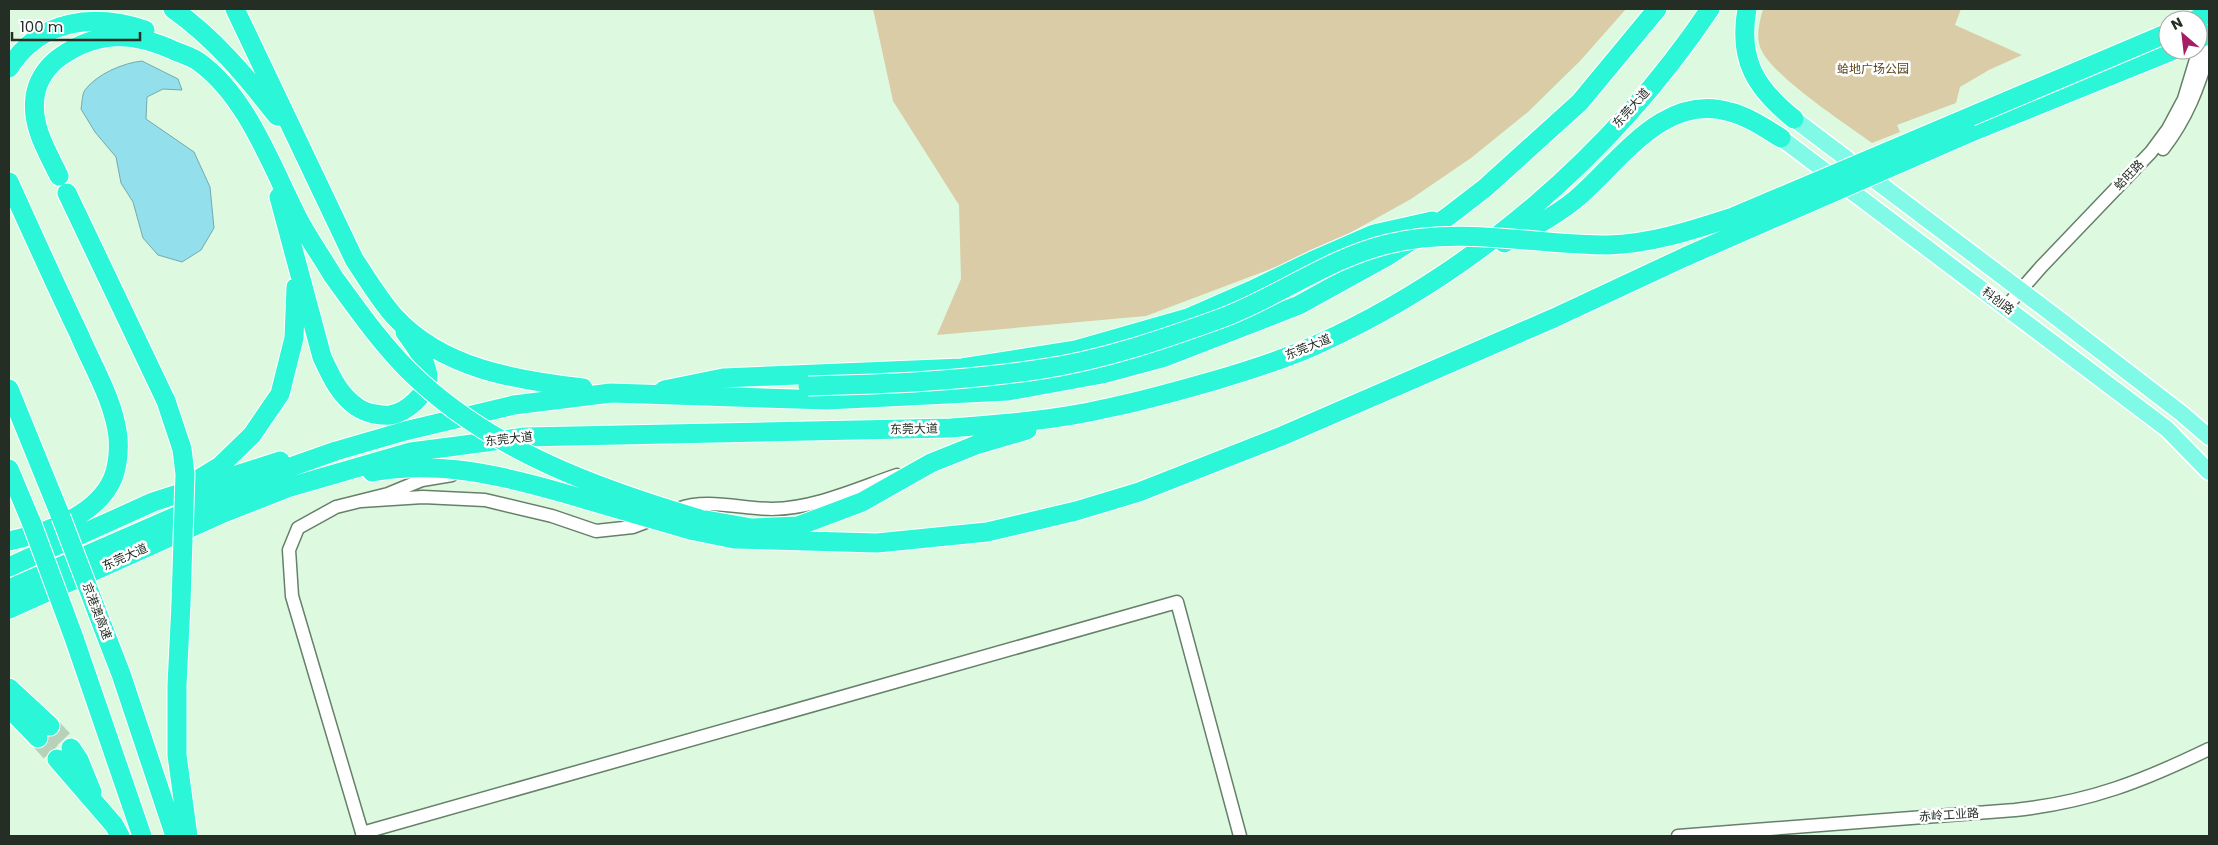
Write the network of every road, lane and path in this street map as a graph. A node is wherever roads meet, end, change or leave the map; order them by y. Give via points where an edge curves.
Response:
1 (172, 9) edge
2 (235, 9) edge
3 (1657, 9) edge
4 (1710, 9) edge
5 (1747, 9) edge
6 (2209, 15) edge
7 (2158, 37) edge
8 (2209, 51) edge
9 (2158, 57) edge
10 (198, 61) junction
11 (9, 68) edge
12 (1794, 119) joint
13 (1781, 138) joint
14 (263, 148) junction
15 (300, 148) junction
16 (59, 176) dead end
17 (10, 184) edge
18 (67, 193) dead end
19 (1446, 218) junction
20 (292, 246) junction
21 (1456, 266) junction
22 (2024, 292) junction
23 (2010, 310) junction
24 (395, 317) junction
25 (9, 389) edge
26 (644, 393) junction
27 (1108, 409) junction
28 (405, 431) junction
29 (2209, 437) edge
30 (931, 463) junction
31 (9, 470) edge
32 (474, 471) junction
33 (2209, 472) edge
34 (290, 487) junction
35 (361, 501) junction
36 (153, 502) junction
37 (695, 524) junction
38 (752, 528) junction
39 (9, 541) edge
40 (819, 542) junction
41 (9, 567) edge
42 (9, 589) edge
43 (9, 609) edge
44 (9, 688) edge
45 (9, 708) edge
46 (2209, 748) edge
47 (64, 754) tunnel mouth
48 (362, 835) edge
49 (120, 836) edge
50 (142, 836) edge
51 (175, 836) edge
52 (188, 836) edge
53 (1240, 836) edge
54 (1678, 836) edge

1 - 15 highway via 228,56
2 - 15 highway
3 - 19 highway, 东莞大道 via 1580,102 1485,188
4 - 21 highway, 东莞大道 via 1683,49 1604,138 1561,181
5 - 12 highway via 1745,50 1751,68 1772,102
6 - 22 street, 蛤旺路 via 2184,99 2168,129
7 - 26 highway, bridge via 1734,217 1679,235 1609,245 1462,235 1386,244 1348,258 1225,317 1138,346 1045,369 953,381
8 - 22 street, 蛤旺路 via 2192,103 2175,134 2157,157
9 - 40 highway, bridge via 1969,133 1282,436 1139,492 987,532 877,543
10 - 11 highway via 162,36 101,20 70,23 46,32
10 - 14 highway via 229,91
10 - 16 highway via 150,40 125,37 85,42 55,60 44,72 34,98 38,131
12 - 22 main road, 科创路
13 - 21 highway via 1729,111 1679,114 1641,136 1575,200 1490,252
13 - 23 main road, 科创路
14 - 20 highway
14 - 37 highway, bridge via 302,226 333,276 374,333 409,371 451,407 523,452 568,475
15 - 24 highway via 354,260
17 - 39 highway via 101,384 114,419 119,451 112,479 90,506 46,530
18 - 52 highway, bridge via 166,401 182,449 185,474 177,754
19 - 26 highway via 1374,234 1188,318 1076,350 952,369 723,378
19 - 26 highway, 东莞大道 via 1386,257 1299,305 1165,357 1102,374 1008,391 930,396 827,400
20 - 24 highway via 322,358 331,378 342,394 358,408 373,413 391,415 407,408 423,392 428,378 424,362
20 - 36 highway via 297,300 294,338 280,394 252,436 220,466
21 - 27 highway, 东莞大道 via 1408,297 1314,346 1240,373
22 - 23 street, 蛤旺路
22 - 29 main road, 科创路
23 - 33 main road, 科创路 via 2167,429
24 - 26 highway via 444,354 492,373 536,382
25 - 51 highway, 京港澳高速, bridge via 121,674
26 - 28 highway, 东莞大道 via 514,405
27 - 30 highway via 976,445
27 - 34 highway, 东莞大道 via 1016,423 951,428 524,437 411,452
28 - 36 highway via 301,454
28 - 42 highway, 东莞大道 via 282,470
30 - 35 street via 826,501 773,509 719,504 682,508 633,527 596,531 552,516 485,500 423,497
30 - 38 highway via 862,502 826,517 798,526
31 - 50 highway, bridge via 74,638
32 - 34 highway via 387,469
32 - 35 street via 422,480
32 - 37 highway, bridge
34 - 43 highway, 东莞大道
35 - 48 street via 336,507 298,528 289,550 292,596
36 - 41 highway
37 - 38 highway
37 - 40 highway via 734,540
38 - 40 highway
44 - 45 highway via 44,732
46 - 54 street, 赤岭工业路 via 2125,787 2060,805
47 - 49 highway via 79,760 98,807
48 - 53 street via 1177,602

